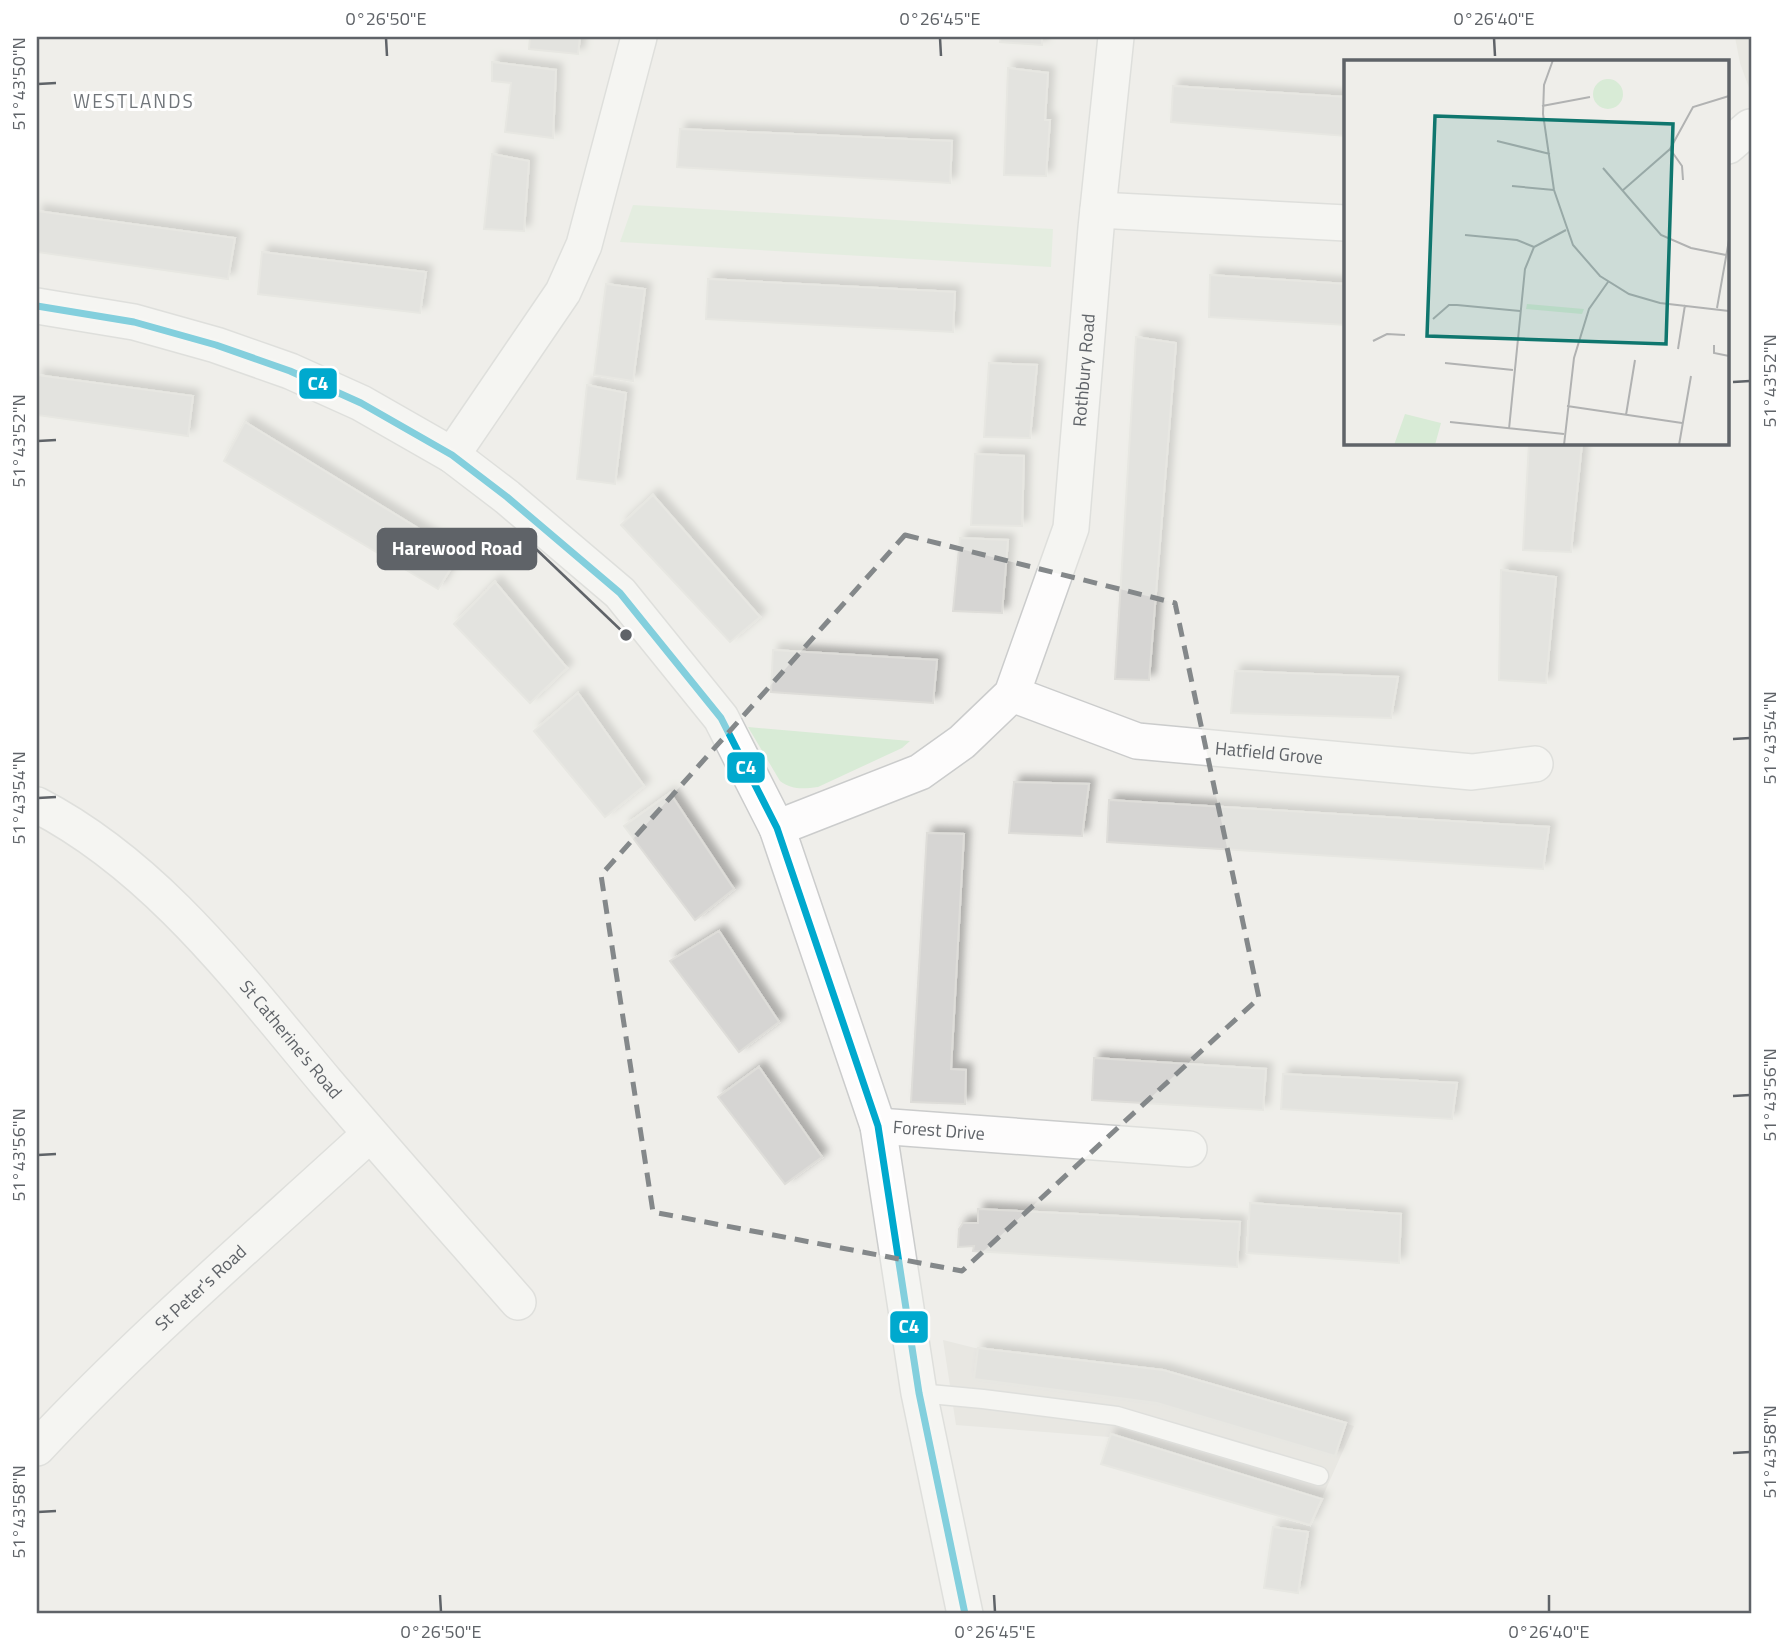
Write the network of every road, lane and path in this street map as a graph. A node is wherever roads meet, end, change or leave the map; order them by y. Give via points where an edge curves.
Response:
1 (639, 37) edge
2 (1116, 37) edge
3 (1098, 210) junction
4 (1344, 223) edge
5 (37, 306) edge
6 (452, 455) junction
7 (1012, 694) junction
8 (1535, 764) dead end
9 (37, 805) edge
10 (778, 828) junction
11 (878, 1126) junction
12 (370, 1134) junction
13 (1189, 1149) dead end
14 (518, 1302) dead end
15 (919, 1393) junction
16 (37, 1448) edge
17 (1319, 1476) dead end
18 (965, 1614) edge

1 - 6 street via 584,245 563,292
2 - 3 street, Rothbury Road
3 - 4 street
3 - 7 street, Rothbury Road via 1071,528
5 - 6 street, Forest Drive via 134,323 289,371 361,403
6 - 10 street, Forest Drive via 620,593 721,718
7 - 8 street, Hatfield Grove via 1137,741 1472,772
7 - 10 street via 962,742 920,772
9 - 12 street, St Catherine's Road via 128,866 183,917
10 - 11 street, Forest Drive
11 - 13 street, Forest Drive
11 - 15 street
12 - 14 street, St Catherine's Road
12 - 16 street, St Peter's Road via 176,1311
15 - 17 lane via 1117,1416
15 - 18 street

